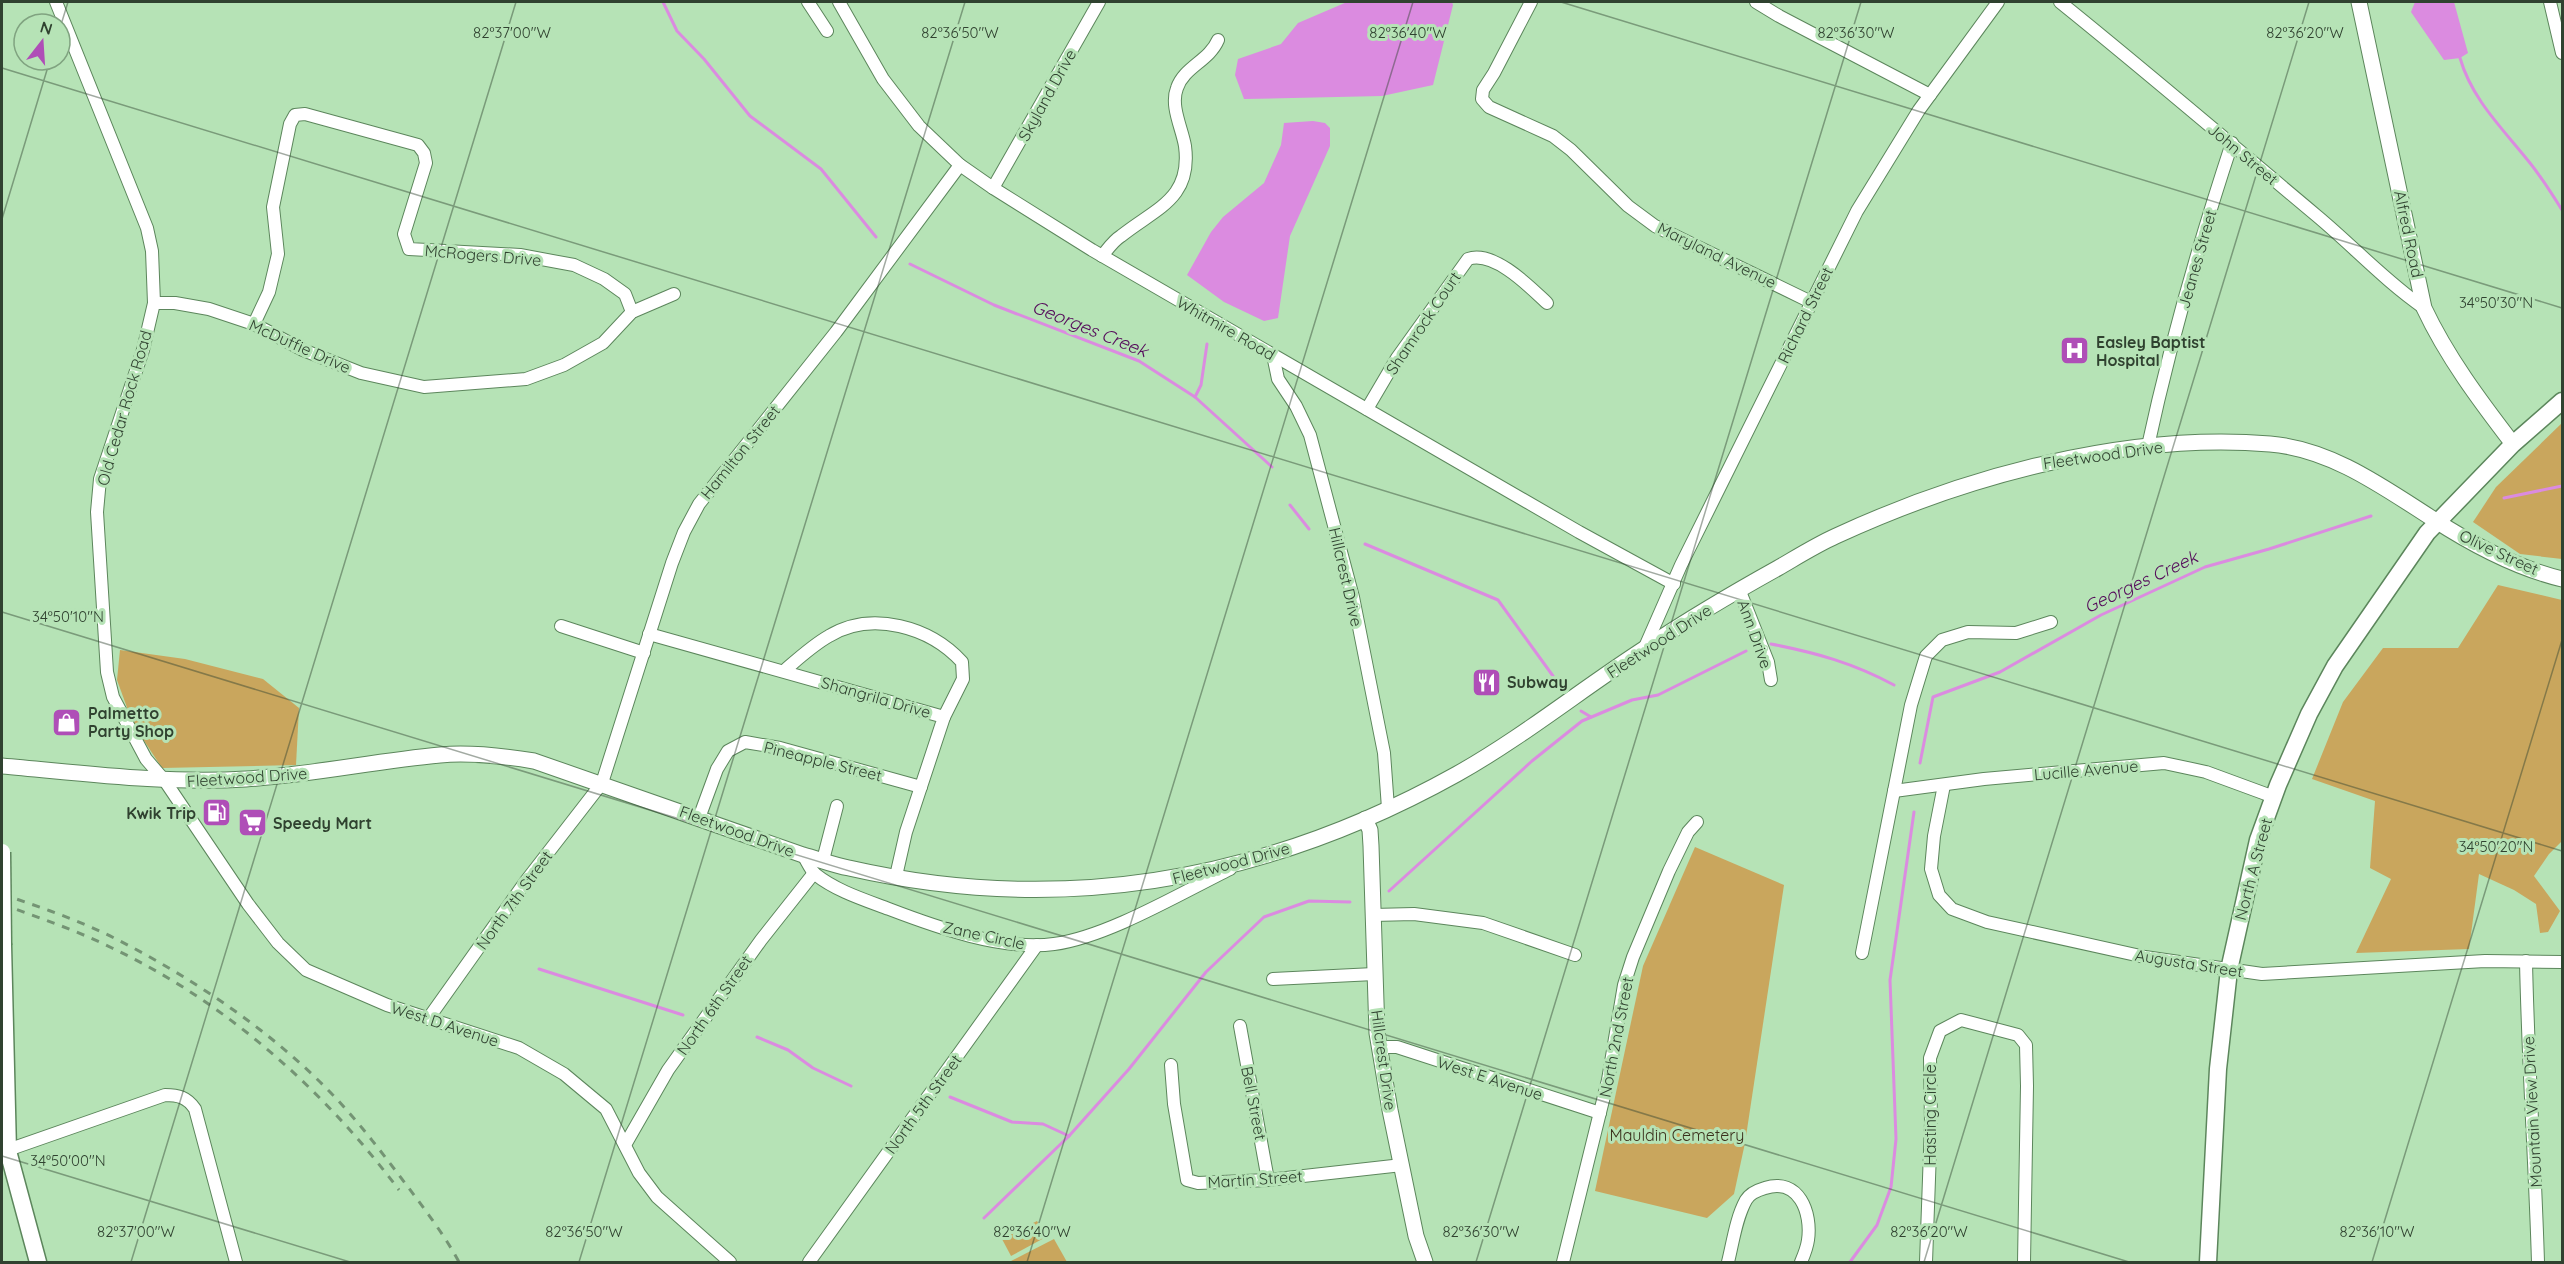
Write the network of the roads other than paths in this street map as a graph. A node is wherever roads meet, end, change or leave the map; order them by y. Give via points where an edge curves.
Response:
1 (56, 2) edge
2 (808, 2) edge
3 (839, 2) edge
4 (1099, 2) edge
5 (1531, 2) edge
6 (1756, 2) edge
7 (1998, 2) edge
8 (2061, 2) edge
9 (2359, 2) edge
10 (2550, 2) edge
11 (827, 31) dead end
12 (1218, 40) dead end
13 (2562, 52) edge
14 (1930, 95) junction
15 (2232, 143) junction
16 (960, 165) junction
17 (993, 188) junction
18 (1102, 256) junction
19 (674, 294) dead end
20 (1811, 302) junction
21 (154, 303) junction
22 (1547, 303) dead end
23 (2424, 308) junction
24 (632, 312) junction
25 (254, 324) junction
26 (1273, 355) junction
27 (2562, 401) edge
28 (1367, 408) junction
29 (2513, 444) junction
30 (2148, 446) junction
31 (2437, 522) junction
32 (2562, 579) edge
33 (1674, 584) junction
34 (1738, 589) junction
35 (2051, 622) dead end
36 (561, 626) dead end
37 (649, 634) junction
38 (1645, 647) junction
39 (644, 653) junction
40 (785, 670) junction
41 (1771, 680) dead end
42 (944, 717) junction
43 (2, 766) edge
44 (165, 781) junction
45 (602, 783) junction
46 (1944, 785) junction
47 (921, 787) junction
48 (1894, 791) junction
49 (2274, 797) junction
50 (837, 806) dead end
51 (1388, 808) junction
52 (699, 818) junction
53 (1365, 819) junction
54 (1697, 822) dead end
55 (2, 851) edge
56 (1241, 863) junction
57 (819, 867) junction
58 (896, 876) junction
59 (1373, 915) junction
60 (3, 945) edge
61 (1037, 945) junction
62 (1862, 953) dead end
63 (1575, 955) dead end
64 (2526, 961) junction
65 (2562, 962) edge
66 (2229, 970) junction
67 (1374, 974) junction
68 (1273, 980) dead end
69 (428, 1019) junction
70 (1240, 1026) dead end
71 (1379, 1047) junction
72 (1171, 1065) dead end
73 (1600, 1113) junction
74 (625, 1145) junction
75 (5, 1152) edge
76 (1402, 1165) junction
77 (1268, 1180) junction
78 (38, 1263) edge
79 (236, 1263) edge
80 (730, 1263) edge
81 (809, 1263) edge
82 (1425, 1263) edge
83 (1563, 1263) edge
84 (1728, 1263) edge
85 (1801, 1263) edge
86 (1926, 1263) edge
87 (2024, 1263) edge
88 (2208, 1263) edge
89 (2538, 1263) edge

1 - 21 street, Old Cedar Rock Road via 147,228
2 - 11 street
3 - 16 street, Whitmire Road via 883,79 919,126
4 - 17 street, Skyland Drive
5 - 20 street, Maryland Avenue via 1483,90 1482,99 1489,107 1553,136 1655,226
6 - 14 street
7 - 14 street, Richard Street
8 - 15 street, John Street
9 - 23 street, Alfred Road
10 - 13 street
12 - 18 street via 1210,55 1194,66 1176,88 1186,164 1182,184 1175,195 1118,237
14 - 20 street, Richard Street via 1857,211
15 - 23 street, John Street via 2396,289
15 - 30 street, Jeanes Street via 2195,261
16 - 17 street, Whitmire Road
16 - 37 street, Hamilton Street via 836,332 699,504 676,553
17 - 18 street, Whitmire Road
18 - 26 street, Whitmire Road
19 - 24 street, McDuffie Drive
20 - 33 street, Richard Street
21 - 25 street, McDuffie Drive via 209,309
21 - 44 street, Old Cedar Rock Road via 143,350 100,479 97,512 103,626 113,697 140,748
22 - 28 street, Shamrock Court via 1520,278 1490,260 1475,256 1468,259 1397,358
23 - 29 street, Alfred Road via 2437,335
24 - 25 street, McDuffie Drive via 603,343 564,365 526,379 424,387 361,373 303,350
24 - 25 street, McRogers Drive via 625,294 604,279 574,266 520,255 409,249 404,234 426,163 418,145 305,114 295,115 290,124 273,207 278,254 269,292
26 - 28 street, Whitmire Road
26 - 51 street, Hillcrest Drive via 1278,379 1310,435 1353,597 1384,753
27 - 29 main road, North A Street
28 - 33 street, Whitmire Road
29 - 31 main road, North A Street
30 - 31 street, Fleetwood Drive via 2273,444 2305,450 2358,472
30 - 34 street, Fleetwood Drive via 2025,467 1901,509 1833,537
31 - 32 street, Olive Street via 2496,555
31 - 49 main road, North A Street via 2335,666 2309,714
33 - 38 street, Richard Street
34 - 38 street, Fleetwood Drive
34 - 41 street, Ann Drive via 1768,662
35 - 48 street via 2016,633 1968,633 1942,640 1926,656 1911,705
36 - 39 street
37 - 39 street, Hamilton Street
37 - 40 street, Shangrila Drive
38 - 51 street, Fleetwood Drive via 1495,752
39 - 45 street, Hamilton Street
40 - 42 street, Shangrila Drive
40 - 42 street via 831,635 851,627 877,623 906,626 949,648 962,662 963,679
42 - 47 street, Shangrila Drive
43 - 44 street, Fleetwood Drive
44 - 45 street, Fleetwood Drive via 276,777 452,755 496,755 534,761
44 - 69 street, West D Avenue via 248,904 278,943 306,970
45 - 52 street, Fleetwood Drive
45 - 69 street, North 7th Street via 526,881
46 - 48 street, Lucille Avenue
46 - 49 street, Lucille Avenue via 2163,763 2205,772
46 - 66 street, Augusta Street via 1931,869 1939,895 1952,909 1987,922 2057,938
47 - 52 street, Pineapple Street via 745,742 728,751 717,769
47 - 58 street, Shangrila Drive
48 - 62 street
49 - 66 main road, North A Street via 2258,840
50 - 57 street
51 - 53 street, Fleetwood Drive
52 - 57 street, Fleetwood Drive via 803,855
53 - 56 street, Fleetwood Drive
53 - 59 street, Hillcrest Drive via 1371,838
54 - 73 street, North 2nd Street via 1669,871 1633,957 1624,985
55 - 60 main road, bridge
56 - 58 street, Fleetwood Drive via 1153,882 1082,888 1016,889
56 - 61 street, Zane Circle via 1095,933
57 - 58 street, Fleetwood Drive
57 - 61 street, Zane Circle via 846,892 909,917 978,937
57 - 74 street, North 6th Street via 668,1070
59 - 63 street via 1414,914 1483,923
59 - 67 street, Hillcrest Drive
60 - 75 main road
61 - 81 street, North 5th Street
64 - 65 street, Augusta Street
64 - 66 street, Augusta Street via 2262,974
64 - 89 street, Mountain View Drive
66 - 88 main road, North A Street via 2218,1069
67 - 68 street
67 - 71 street, Hillcrest Drive
69 - 74 street, West D Avenue via 519,1048 564,1074 606,1109
70 - 77 street, Bell Street
71 - 73 street, West E Avenue via 1397,1047
71 - 76 street, Hillcrest Drive
72 - 77 street, Martin Street via 1187,1180
73 - 83 street, North 2nd Street
74 - 80 street, West D Avenue via 657,1197
75 - 78 main road
75 - 79 street via 154,1098 182,1097 195,1109
76 - 77 street, Martin Street
76 - 82 street, Hillcrest Drive
84 - 85 street via 1747,1197 1782,1184 1794,1189 1804,1211 1809,1233
86 - 87 street, Hasting Circle via 1930,1058 1940,1031 1961,1020 2018,1035 2026,1045

